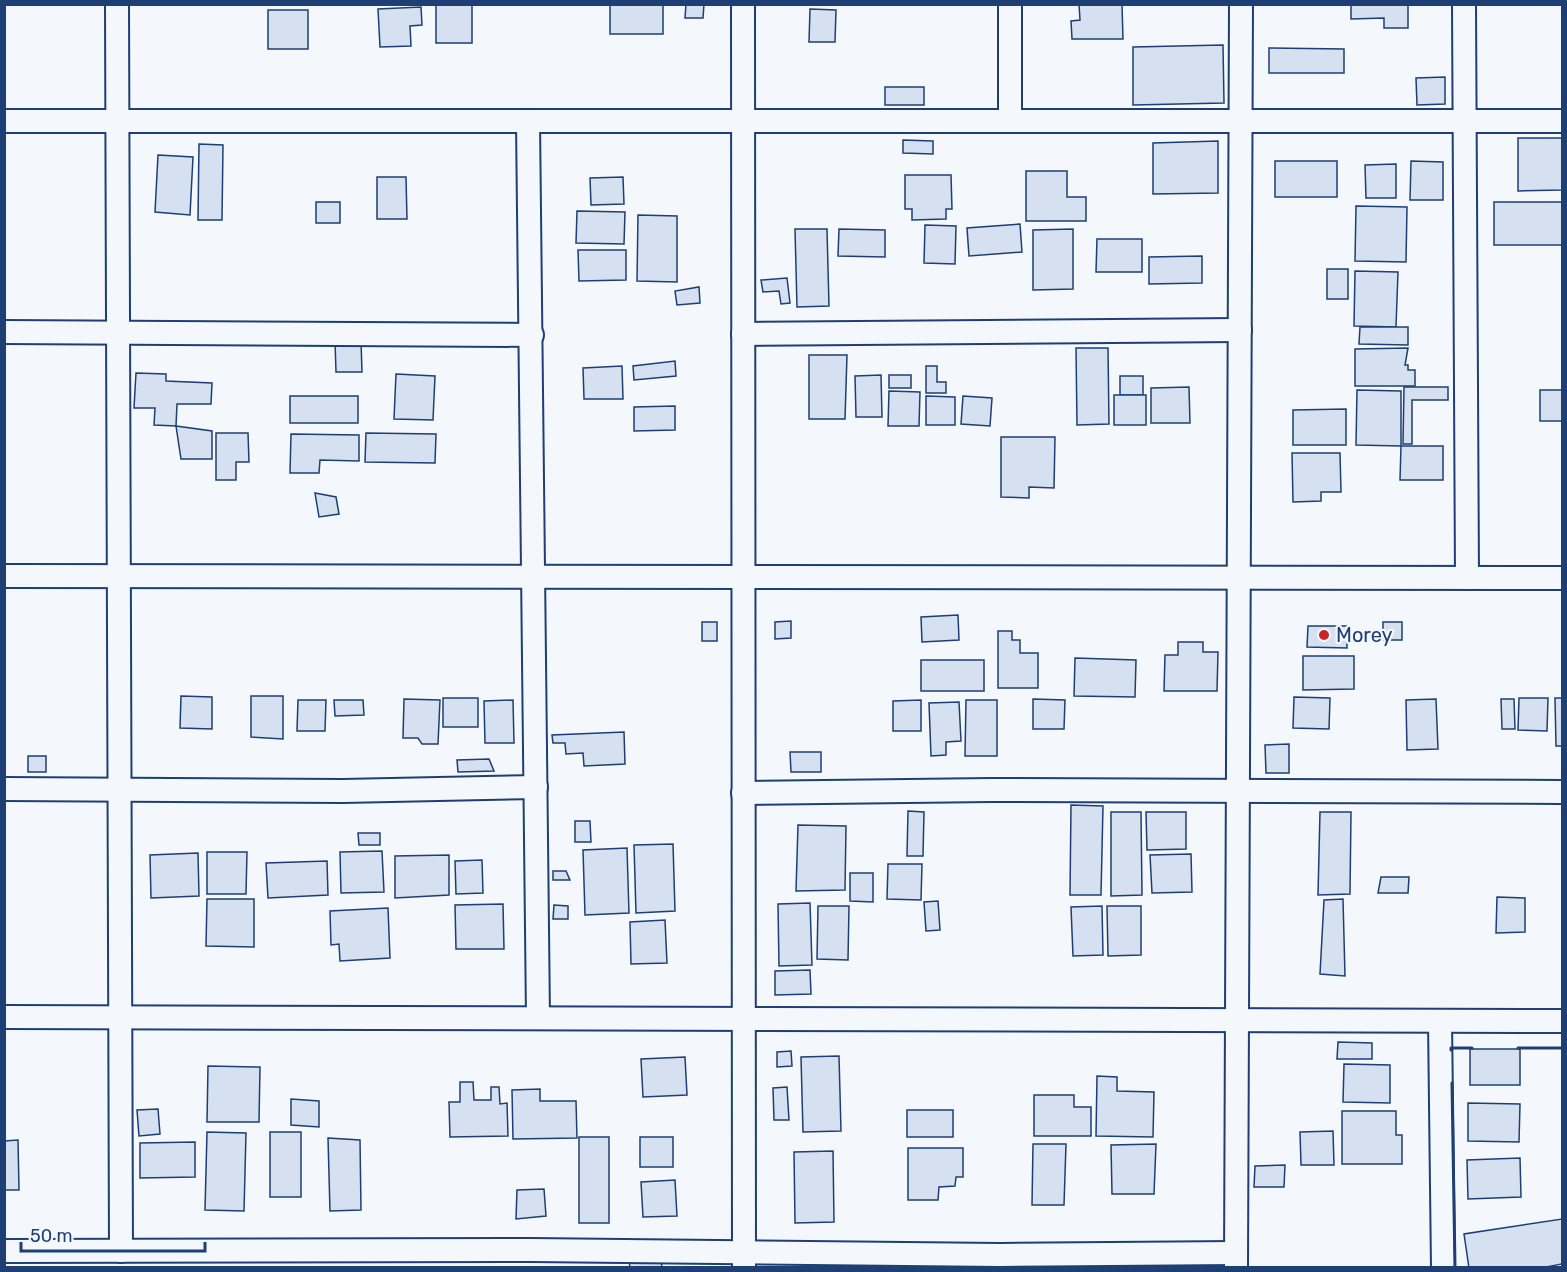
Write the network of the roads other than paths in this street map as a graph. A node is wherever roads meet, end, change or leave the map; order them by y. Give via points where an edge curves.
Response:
1 (117, 4) edge
2 (743, 4) edge
3 (1010, 4) edge
4 (1241, 4) edge
5 (1464, 4) edge
6 (4, 121) edge
7 (117, 121) junction
8 (528, 121) junction
9 (743, 121) junction
10 (1010, 121) junction
11 (1241, 121) junction
12 (1464, 121) junction
13 (1563, 121) edge
14 (1240, 330) junction
15 (4, 332) edge
16 (118, 333) junction
17 (743, 334) junction
18 (532, 335) junction
19 (4, 576) edge
20 (119, 576) junction
21 (532, 577) junction
22 (743, 577) junction
23 (1239, 578) junction
24 (1467, 578) junction
25 (1563, 578) edge
26 (536, 787) junction
27 (4, 789) edge
28 (120, 790) junction
29 (1238, 792) junction
30 (1563, 792) edge
31 (743, 793) junction
32 (4, 1017) edge
33 (120, 1017) junction
34 (538, 1018) junction
35 (744, 1019) junction
36 (1238, 1020) junction
37 (1440, 1021) junction
38 (1563, 1021) edge
39 (4, 1251) edge
40 (121, 1251) junction
41 (340, 1259) edge
42 (531, 1259) edge
43 (744, 1260) edge
44 (1236, 1260) edge
45 (1443, 1268) edge

1 - 7 street
2 - 9 street
3 - 10 street
4 - 11 street
5 - 12 street
6 - 7 street
7 - 8 street
7 - 16 street
8 - 9 street
8 - 18 street
9 - 10 street
9 - 17 street
10 - 11 street
11 - 12 street
11 - 14 street
12 - 13 street
12 - 24 street
14 - 17 street
14 - 23 street
15 - 16 street
16 - 18 street
16 - 20 street
17 - 22 street
18 - 21 street
19 - 20 street
20 - 21 street
20 - 28 street
21 - 22 street
21 - 26 street
22 - 23 street
22 - 31 street
23 - 24 street
23 - 29 street
24 - 25 street
26 - 28 street
26 - 34 street
27 - 28 street
28 - 33 street
29 - 30 street
29 - 31 street
29 - 36 street
31 - 35 street
32 - 33 street
33 - 34 street
33 - 40 street
34 - 35 street
35 - 36 street
35 - 43 street
36 - 37 street
36 - 44 street
37 - 38 street
37 - 45 street
39 - 40 street
40 - 41 street
41 - 42 street
42 - 43 street
43 - 44 street via 1000,1255

